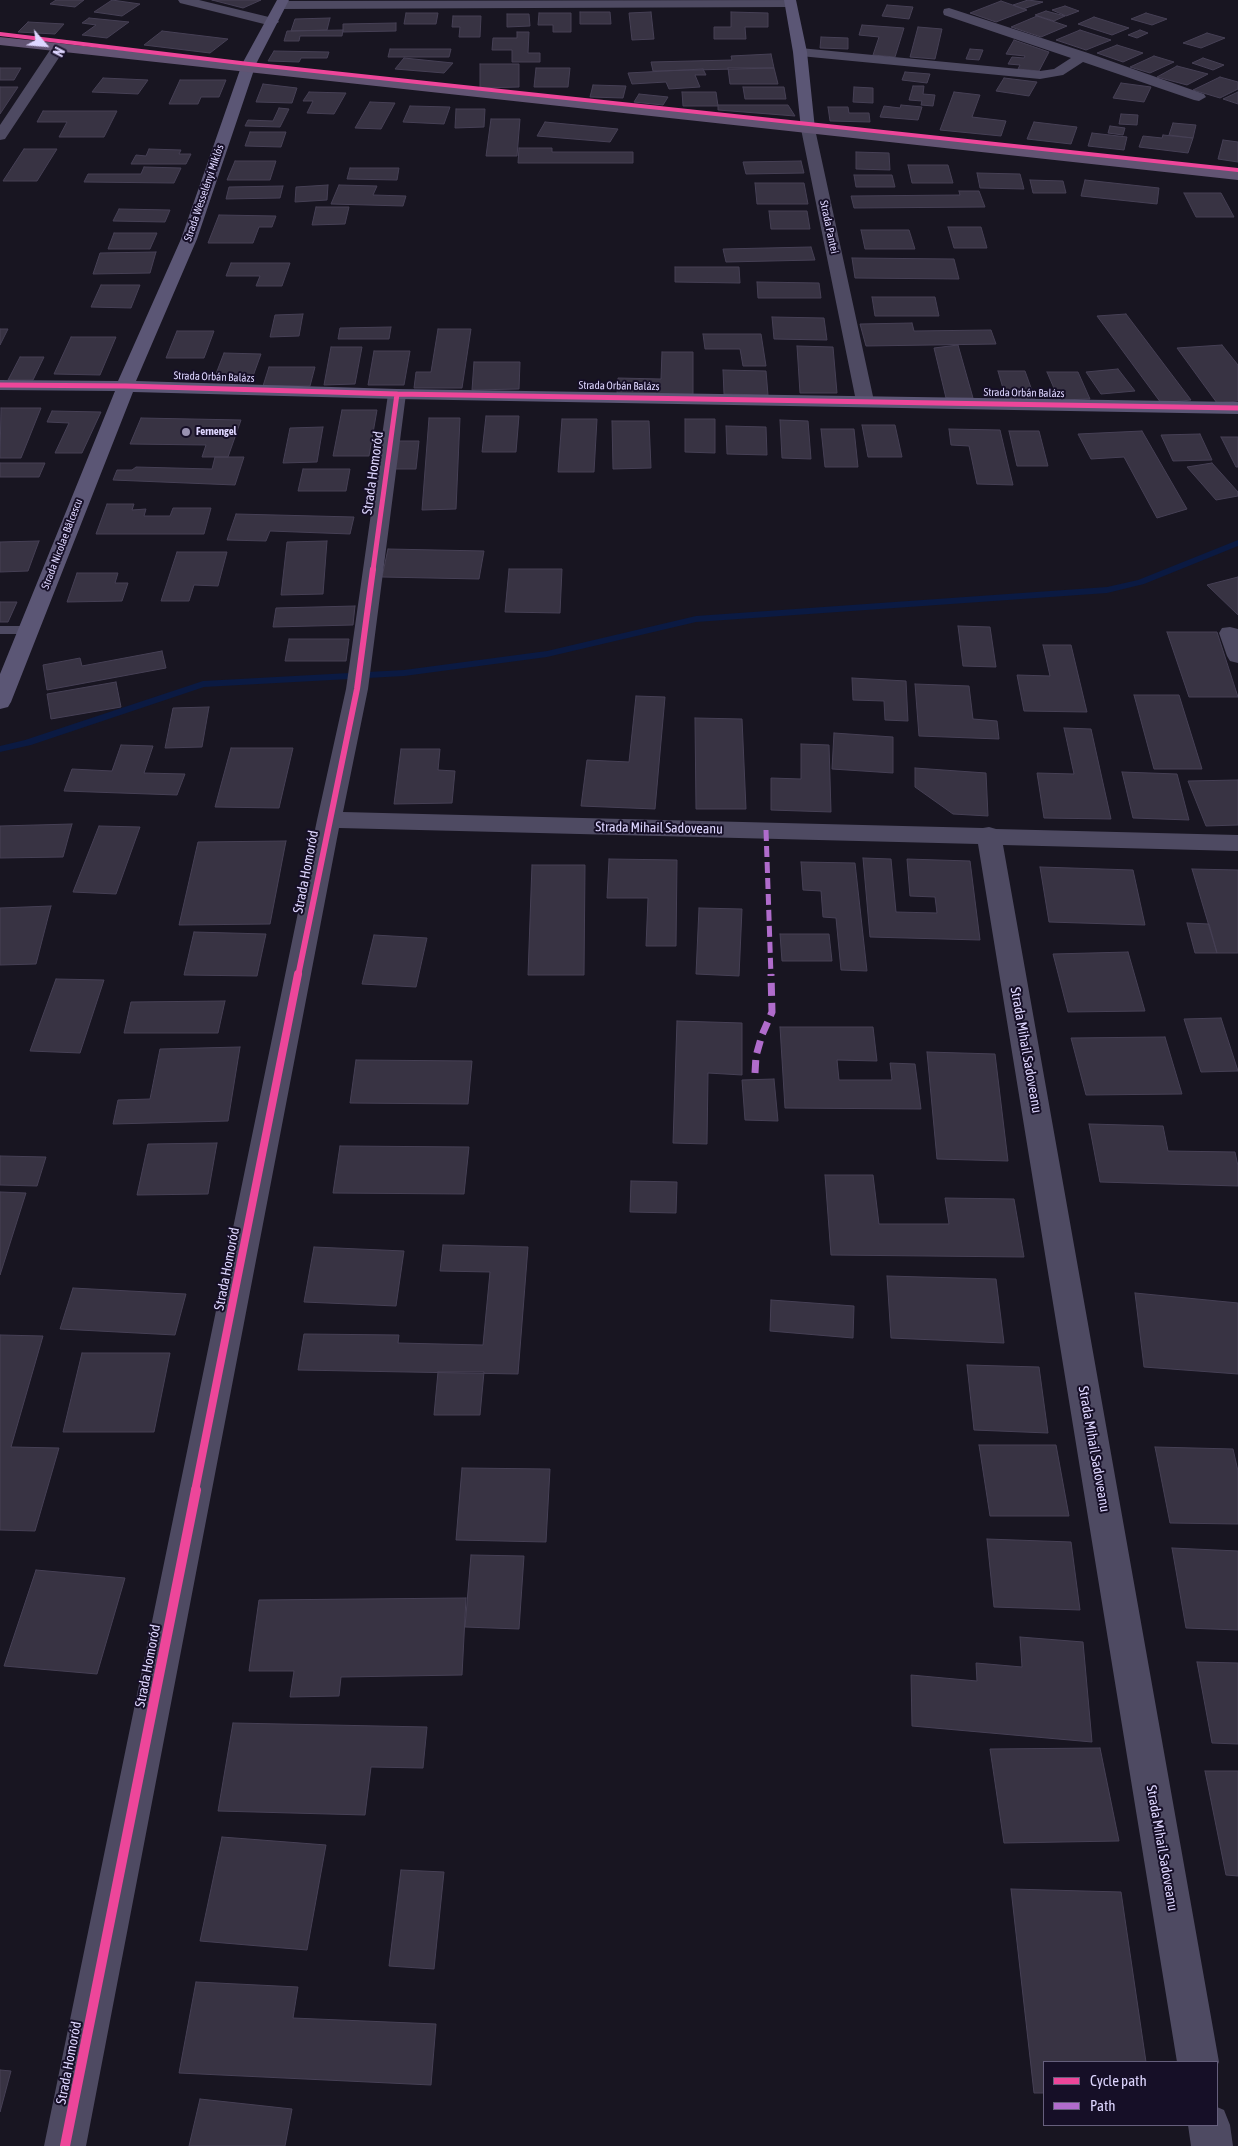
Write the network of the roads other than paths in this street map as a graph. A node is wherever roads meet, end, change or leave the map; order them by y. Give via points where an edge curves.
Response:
1 (184, 0) edge
2 (790, 1) edge
3 (282, 2) edge
4 (949, 12) dead end
5 (272, 22) junction
6 (0, 41) edge
7 (59, 48) junction
8 (800, 52) junction
9 (1083, 56) junction
10 (249, 67) junction
11 (1199, 97) dead end
12 (808, 129) junction
13 (0, 136) edge
14 (1238, 175) edge
15 (0, 385) edge
16 (126, 386) junction
17 (397, 394) junction
18 (864, 401) junction
19 (1238, 408) edge
20 (0, 630) edge
21 (29, 630) junction
22 (1230, 633) dead end
23 (1238, 656) edge
24 (0, 702) edge
25 (329, 820) junction
26 (989, 835) junction
27 (1238, 843) edge
28 (1198, 2061) edge
29 (1209, 2126) edge
30 (65, 2146) edge
31 (1212, 2146) edge

1 - 5 street
2 - 3 street
2 - 8 main road, Strada Pantei
3 - 5 main road, Strada Wesselényi Miklós
4 - 9 street
5 - 10 main road, Strada Wesselényi Miklós
6 - 7 main road
7 - 10 main road
7 - 13 street
8 - 9 street via 1040,75 1058,72
8 - 12 main road, Strada Pantei
9 - 11 street
10 - 12 main road
10 - 16 main road, Strada Wesselényi Miklós via 189,239 129,372
12 - 14 main road
12 - 18 street, Strada Pantei
15 - 16 main road, Strada Orbán Balázs
16 - 17 main road, Strada Orbán Balázs
16 - 21 main road, Strada Nicolae Bălcescu
17 - 18 main road, Strada Orbán Balázs
17 - 25 street, Strada Homoród via 358,679
18 - 19 main road, Strada Orbán Balázs
20 - 21 lane
21 - 24 main road, Strada Nicolae Bălcescu
22 - 23 street
25 - 26 street, Strada Mihail Sadoveanu
25 - 30 street, Strada Homoród
26 - 27 street, Strada Mihail Sadoveanu
26 - 28 street, Strada Mihail Sadoveanu
29 - 31 street

